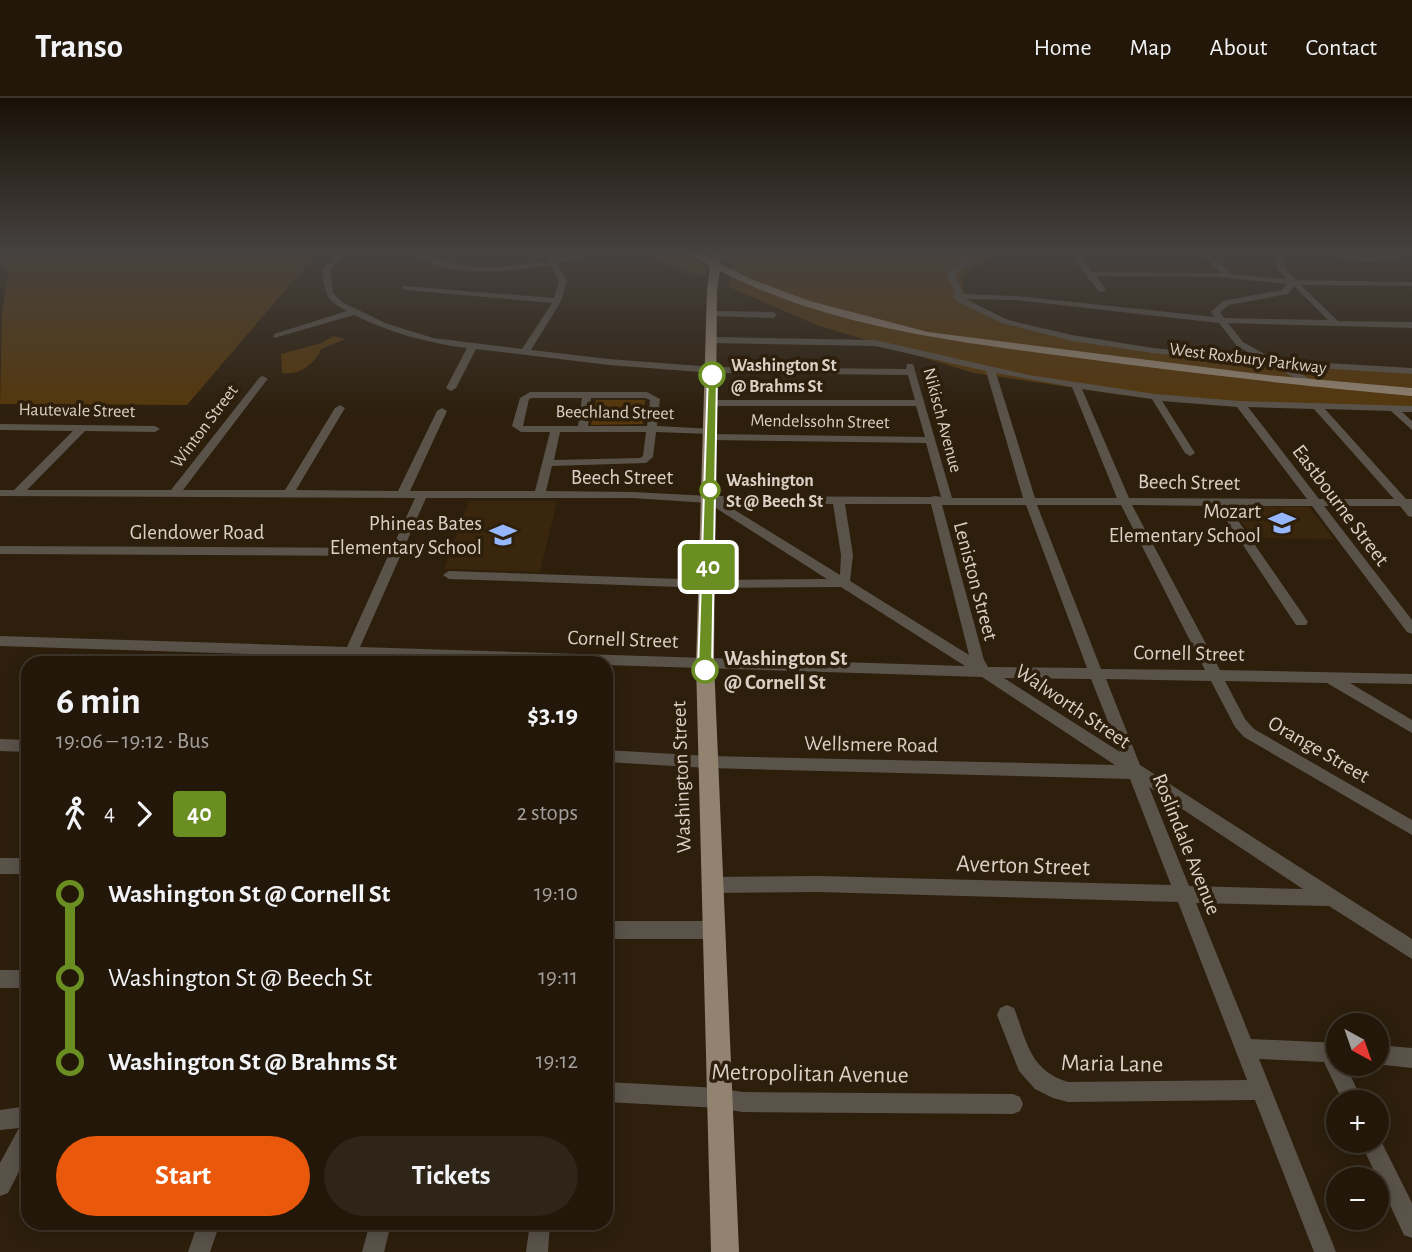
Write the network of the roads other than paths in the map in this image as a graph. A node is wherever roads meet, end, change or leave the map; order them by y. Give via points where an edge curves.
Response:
1 (347, 308) edge
2 (553, 308) edge
3 (714, 308) edge
4 (820, 308) edge
5 (975, 308) edge
6 (1106, 308) edge
7 (1218, 308) edge
8 (1320, 308) edge
9 (354, 312) junction
10 (714, 314) junction
11 (773, 315) dead end
12 (1218, 320) junction
13 (1337, 324) junction
14 (1412, 325) edge
15 (277, 336) dead end
16 (713, 341) junction
17 (472, 347) junction
18 (906, 351) junction
19 (525, 352) junction
20 (1276, 364) junction
21 (1306, 366) junction
22 (713, 370) junction
23 (990, 371) junction
24 (1412, 371) edge
25 (911, 372) junction
26 (263, 379) dead end
27 (1307, 381) junction
28 (1076, 386) junction
29 (451, 388) dead end
30 (1412, 392) edge
31 (587, 395) junction
32 (1155, 397) junction
33 (711, 403) junction
34 (919, 404) junction
35 (1241, 404) junction
36 (1317, 406) junction
37 (340, 408) dead end
38 (1392, 408) junction
39 (1412, 409) edge
40 (442, 411) dead end
41 (0, 427) edge
42 (1412, 427) edge
43 (80, 429) junction
44 (155, 429) dead end
45 (556, 429) junction
46 (582, 429) junction
47 (652, 431) junction
48 (710, 434) junction
49 (929, 440) junction
50 (1190, 453) dead end
51 (547, 463) junction
52 (0, 493) edge
53 (17, 493) junction
54 (174, 494) junction
55 (288, 494) junction
56 (402, 495) junction
57 (422, 495) junction
58 (540, 495) junction
59 (838, 499) junction
60 (941, 499) junction
61 (710, 500) junction
62 (1031, 500) junction
63 (1124, 501) junction
64 (1220, 502) junction
65 (1314, 503) junction
66 (1408, 503) edge
67 (1412, 513) edge
68 (0, 550) edge
69 (395, 552) junction
70 (449, 575) dead end
71 (843, 583) junction
72 (708, 584) junction
73 (1301, 622) dead end
74 (1412, 629) edge
75 (0, 641) edge
76 (327, 656) edge
77 (349, 656) edge
78 (613, 661) edge
79 (705, 663) junction
80 (984, 672) junction
81 (1096, 673) junction
82 (1217, 675) junction
83 (1328, 677) junction
84 (1412, 679) edge
85 (1412, 727) edge
86 (0, 745) edge
87 (21, 746) edge
88 (613, 756) edge
89 (708, 762) junction
90 (1135, 772) junction
91 (1412, 828) edge
92 (0, 866) edge
93 (21, 866) edge
94 (713, 886) junction
95 (1184, 895) junction
96 (1332, 898) junction
97 (613, 930) edge
98 (714, 930) junction
99 (1412, 950) edge
100 (0, 979) edge
101 (21, 979) edge
102 (1007, 1016) dead end
103 (1247, 1049) junction
104 (1326, 1052) edge
105 (1390, 1056) edge
106 (1412, 1058) edge
107 (1260, 1090) junction
108 (613, 1092) edge
109 (719, 1098) junction
110 (1013, 1104) dead end
111 (21, 1117) edge
112 (0, 1120) edge
113 (21, 1146) edge
114 (1377, 1153) edge
115 (0, 1185) edge
116 (1412, 1227) edge
117 (207, 1230) edge
118 (378, 1230) edge
119 (540, 1230) edge
120 (199, 1252) edge
121 (373, 1252) edge
122 (537, 1252) edge
123 (725, 1252) edge
124 (1325, 1252) edge

1 - 9 street
2 - 19 street
3 - 10 main road, Washington Street
4 - 27 main road, West Roxbury Parkway via 928,335
5 - 20 street, West Roxbury Parkway via 1017,324 1108,344
6 - 12 street
7 - 12 street
8 - 13 street
9 - 15 street
9 - 17 street via 418,337
10 - 11 street
10 - 16 main road, Washington Street
12 - 13 street
12 - 20 street via 1240,344
13 - 14 street
16 - 18 street, West Roxbury Parkway via 853,341
16 - 22 main road, Washington Street
17 - 19 street
17 - 29 street
18 - 23 street, West Roxbury Parkway
18 - 25 street, Nikisch Avenue
19 - 22 street
20 - 21 street, West Roxbury Parkway
20 - 27 street
21 - 24 street, West Roxbury Parkway
21 - 27 street
22 - 25 street
22 - 33 main road, Washington Street
23 - 28 street, West Roxbury Parkway
23 - 62 street, Roslindale Avenue
25 - 34 street, Nikisch Avenue
26 - 54 street, Winton Street
27 - 30 main road, West Roxbury Parkway
28 - 32 street, West Roxbury Parkway
28 - 63 street, Orange Street
31 - 45 street, Beechland Street via 525,397 517,426
31 - 46 street
31 - 47 street via 655,399
32 - 35 street, West Roxbury Parkway
32 - 50 street
33 - 34 street
33 - 48 main road, Washington Street
34 - 49 street, Nikisch Avenue
35 - 36 street, West Roxbury Parkway
35 - 65 street, Eastbourne Street
36 - 38 street, West Roxbury Parkway
36 - 66 street
37 - 55 street
38 - 39 street, West Roxbury Parkway
38 - 42 street
40 - 56 street
41 - 43 street, Hautevale Street
43 - 44 street, Hautevale Street
43 - 53 street
45 - 46 street, Beechland Street
45 - 51 street
46 - 47 street, Beechland Street
47 - 48 street, Beechland Street
47 - 51 street via 648,457 637,463
48 - 49 street, Mendelssohn Street
48 - 61 main road, Washington Street
49 - 60 street, Nikisch Avenue
51 - 58 street
52 - 53 street, Beech Street
53 - 54 street, Beech Street
54 - 55 street, Beech Street
55 - 56 street, Beech Street
56 - 57 street, Beech Street
57 - 58 street, Beech Street
57 - 69 street
58 - 61 street, Beech Street
59 - 60 street, Beech Street
59 - 61 street, Beech Street
59 - 71 street via 847,561
60 - 62 street, Beech Street
60 - 80 street, Leniston Street via 977,661
61 - 71 street, Walworth Street
61 - 72 main road, Washington Street
62 - 63 street, Beech Street
62 - 81 street, Roslindale Avenue
63 - 64 street, Beech Street
63 - 82 street, Orange Street
64 - 65 street, Beech Street
64 - 73 street
65 - 66 street, Beech Street
65 - 74 street, Eastbourne Street
66 - 67 street
68 - 69 street, Glendower Road
69 - 77 street
70 - 72 street
71 - 72 street
71 - 80 street, Walworth Street
72 - 79 main road, Washington Street
75 - 76 street, Cornell Street
78 - 79 street, Cornell Street
79 - 80 street, Cornell Street
79 - 89 main road, Washington Street
80 - 81 street, Cornell Street
80 - 90 street, Walworth Street
81 - 82 street, Cornell Street
81 - 90 street, Roslindale Avenue
82 - 83 street, Cornell Street
82 - 91 street, Orange Street via 1249,733
83 - 84 street, Cornell Street
83 - 85 street
86 - 87 street
88 - 89 street, Wellsmere Road
89 - 90 street, Wellsmere Road
89 - 94 main road, Washington Street
90 - 95 street, Roslindale Avenue
90 - 96 street, Walworth Street
92 - 93 street
94 - 95 street, Averton Street via 818,884
94 - 98 main road, Washington Street
95 - 96 street, Averton Street
95 - 103 street, Roslindale Avenue
96 - 99 street, Walworth Street
97 - 98 street
98 - 109 main road, Washington Street
100 - 101 street
102 - 107 street, Maria Lane via 1026,1067 1048,1088 1078,1092
103 - 104 street
103 - 107 street, Roslindale Avenue
105 - 106 street
107 - 124 street, Roslindale Avenue
108 - 109 street, Metropolitan Avenue
109 - 110 street, Metropolitan Avenue via 742,1102
109 - 123 main road, Washington Street
111 - 112 street
113 - 115 street
114 - 116 street
117 - 120 street
118 - 121 street
119 - 122 street

